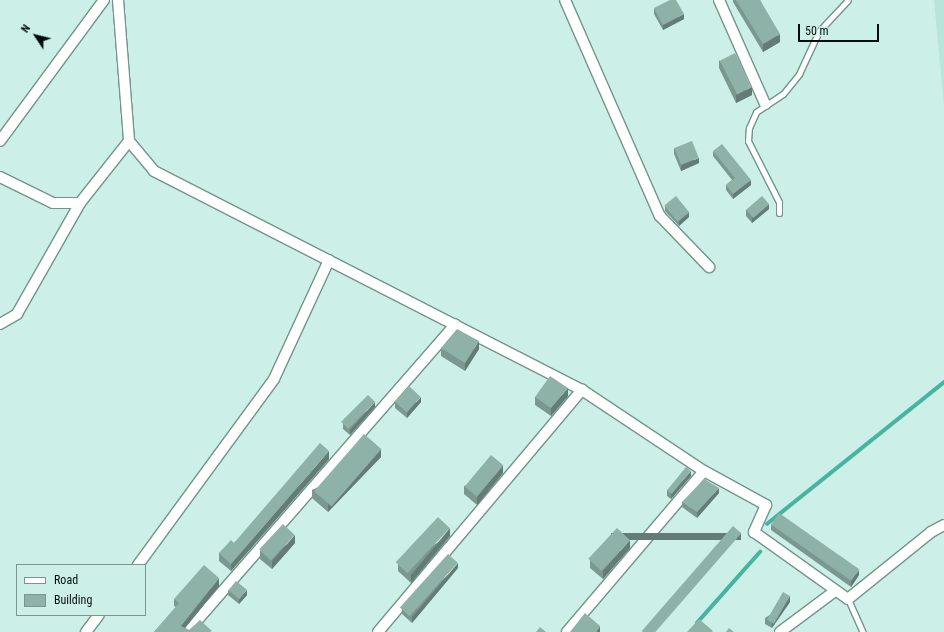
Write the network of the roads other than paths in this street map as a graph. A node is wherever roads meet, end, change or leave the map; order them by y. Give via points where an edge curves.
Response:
1 (104, 0) edge
2 (118, 0) edge
3 (565, 0) edge
4 (719, 0) edge
5 (848, 0) edge
6 (765, 104) junction
7 (0, 141) edge
8 (129, 141) junction
9 (0, 178) edge
10 (80, 203) junction
11 (779, 212) dead end
12 (329, 260) junction
13 (709, 267) dead end
14 (0, 324) edge
15 (456, 325) junction
16 (582, 390) junction
17 (704, 471) junction
18 (944, 525) edge
19 (139, 564) edge
20 (835, 591) junction
21 (848, 599) junction
22 (98, 616) edge
23 (86, 632) edge
24 (187, 632) edge
25 (378, 632) edge
26 (566, 632) edge
27 (780, 632) edge
28 (863, 632) edge

1 - 7 street
2 - 8 street
3 - 13 street via 660,216
4 - 6 street
5 - 6 lane via 819,31 799,74 783,94
6 - 11 lane via 749,128 748,141 779,202
8 - 10 street
8 - 12 street via 154,171
9 - 10 street via 53,203
10 - 14 street via 17,314
12 - 15 street
12 - 19 street via 274,379
15 - 16 street
15 - 24 street
16 - 17 street
16 - 25 street
17 - 20 street via 766,505 754,532
17 - 26 street
18 - 21 street via 931,532
20 - 21 street
20 - 27 street
21 - 28 lane
22 - 23 street

